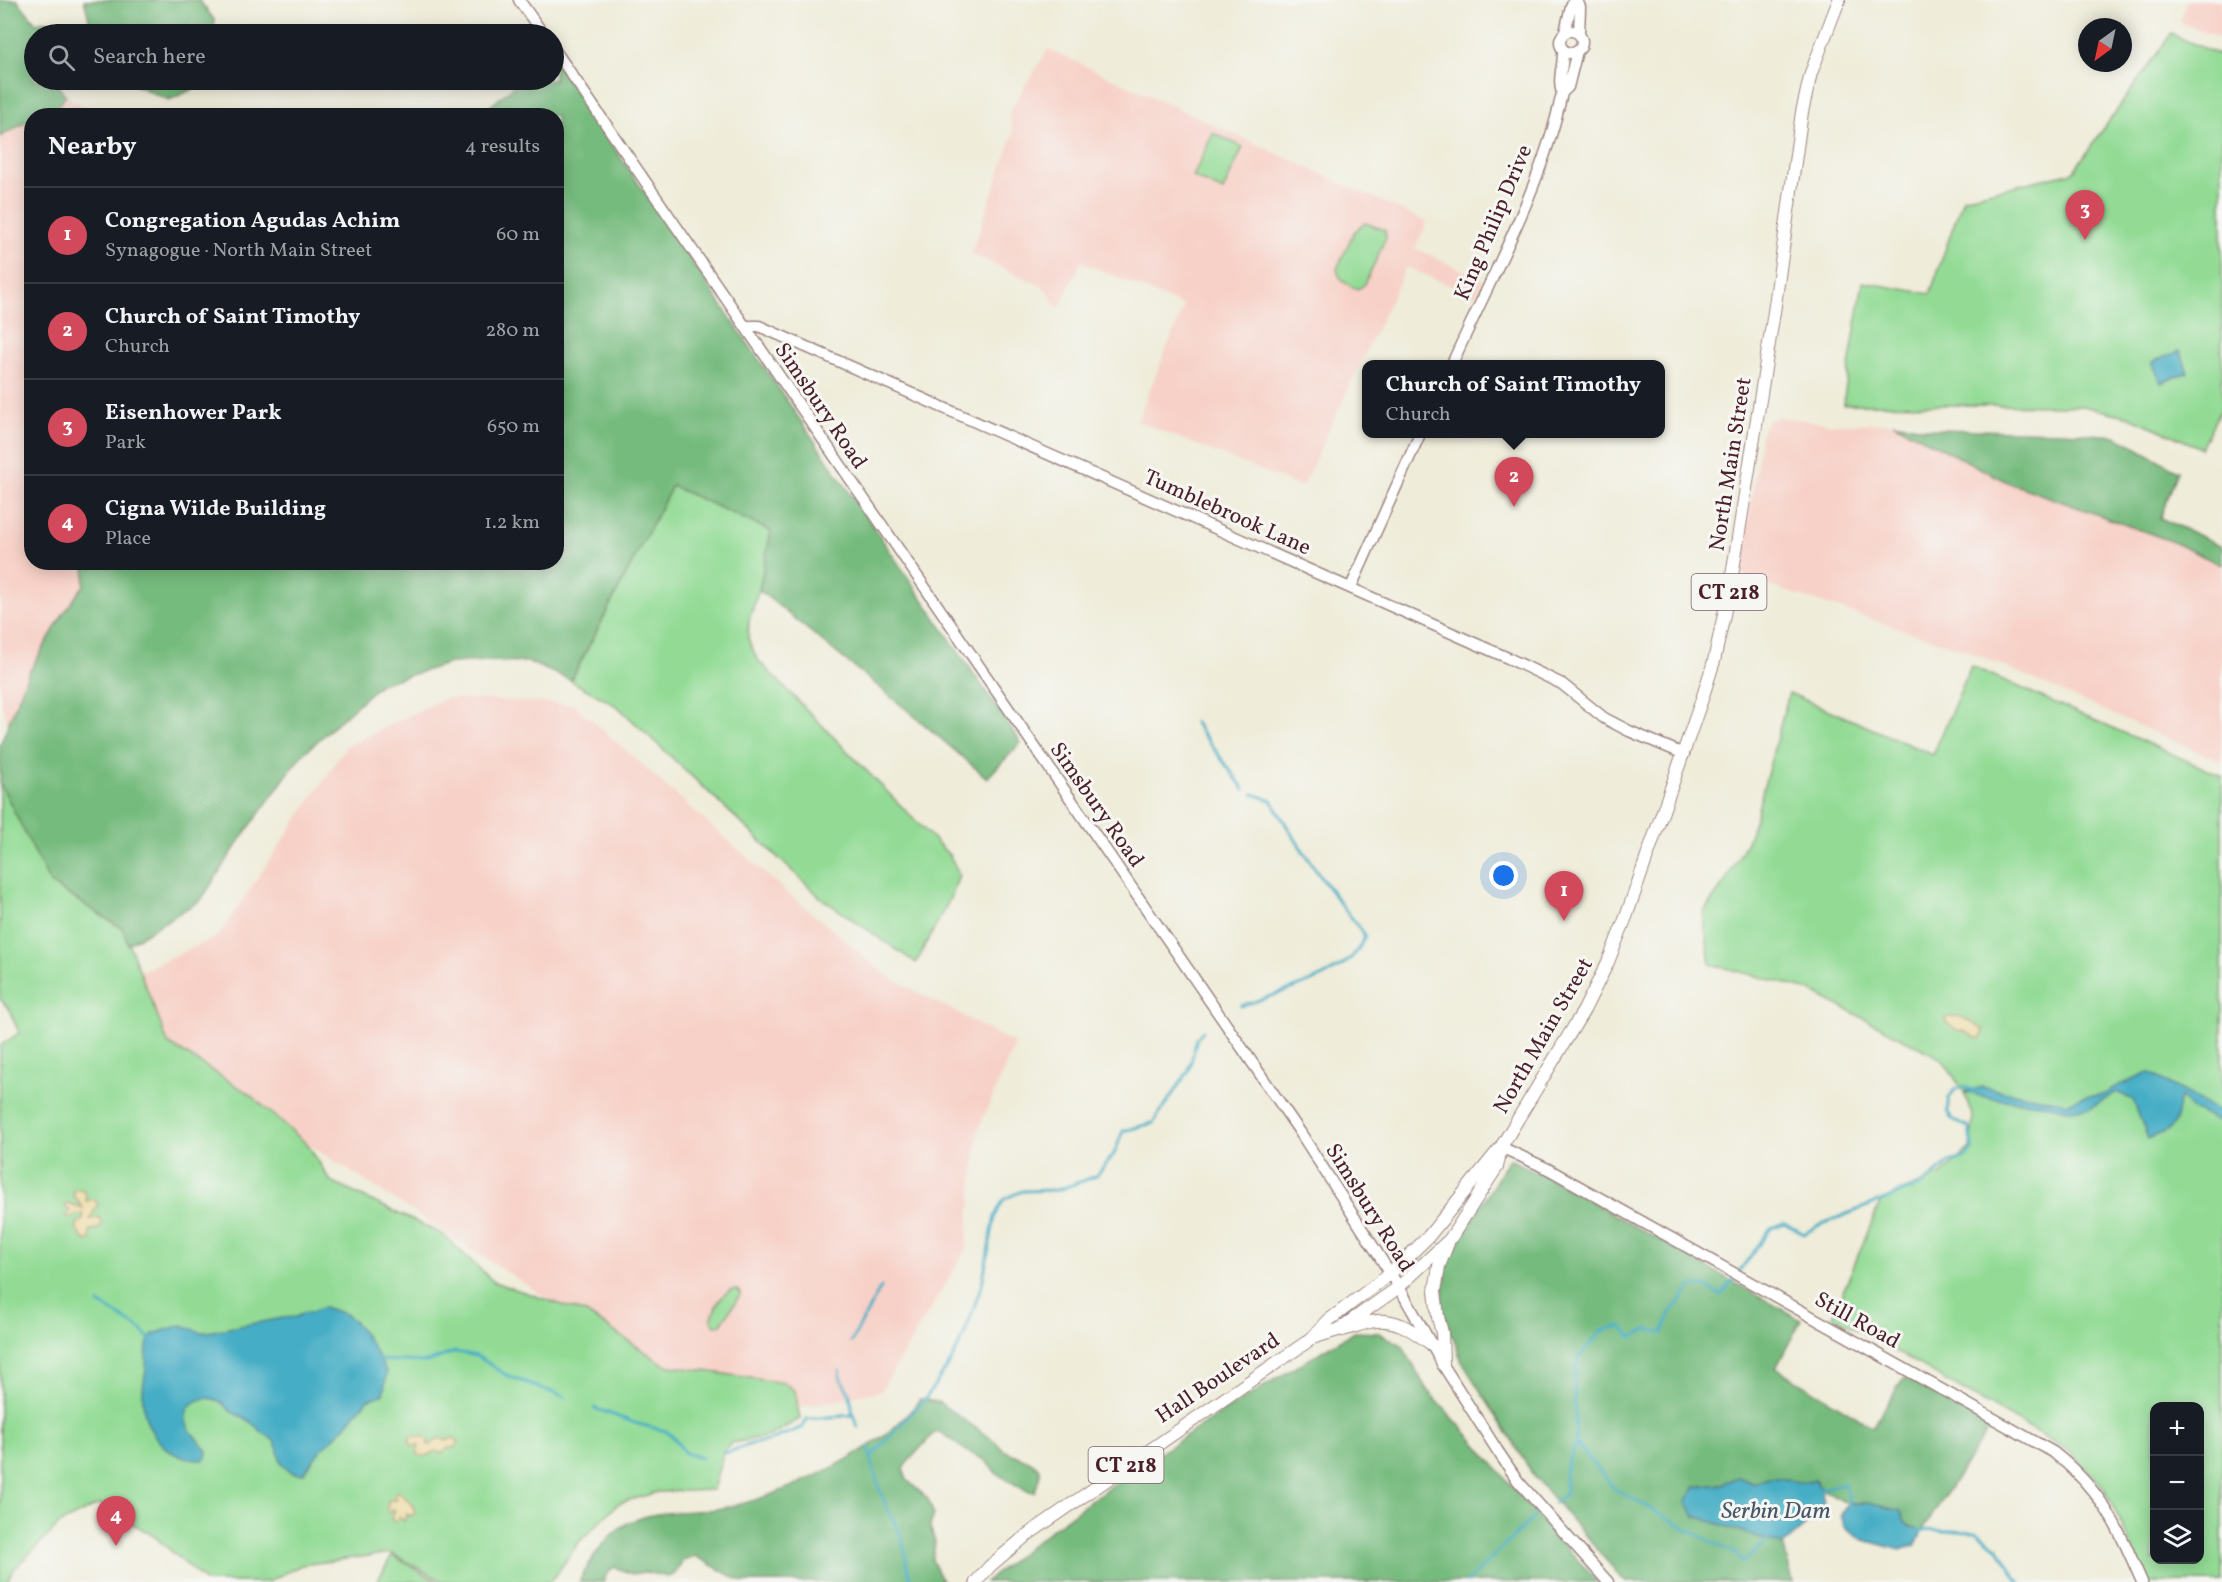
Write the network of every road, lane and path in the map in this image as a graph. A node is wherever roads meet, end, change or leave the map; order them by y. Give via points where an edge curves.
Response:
1 (519, 0) edge
2 (1576, 0) edge
3 (1839, 0) edge
4 (536, 24) edge
5 (1565, 32) junction
6 (1579, 34) junction
7 (1563, 49) junction
8 (1577, 51) junction
9 (564, 64) edge
10 (1562, 93) junction
11 (745, 326) junction
12 (1454, 360) edge
13 (1418, 438) edge
14 (1351, 587) junction
15 (1684, 754) junction
16 (1502, 1147) junction
17 (1450, 1239) junction
18 (1390, 1274) junction
19 (1399, 1287) junction
20 (1338, 1330) junction
21 (1311, 1339) junction
22 (1431, 1344) junction
23 (1443, 1365) junction
24 (976, 1582) edge
25 (1608, 1582) edge
26 (2142, 1582) edge

1 - 4 street
2 - 5 street via 1570,6
2 - 6 street via 1581,7
3 - 15 main road, North Main Street / CT 218 via 1803,105 1733,576 1714,661
5 - 6 street
5 - 7 street via 1560,38
6 - 8 street via 1582,41
7 - 8 street via 1569,53
7 - 10 street, King Philip Drive via 1559,85
8 - 10 street, King Philip Drive via 1568,87
9 - 11 street, Simsbury Road
10 - 12 street, King Philip Drive via 1523,209
11 - 14 street, Tumblebrook Lane via 759,326
11 - 18 street, Simsbury Road via 1300,1132
13 - 14 street
14 - 15 street, Tumblebrook Lane via 1562,684 1604,717
15 - 16 main road, North Main Street / CT 218 via 1599,981
16 - 17 main road, North Main Street / CT 218 via 1497,1167
16 - 18 main road, North Main Street / CT 218 via 1428,1237
16 - 26 street, Still Road via 1548,1169 2053,1452 2074,1468 2102,1502
17 - 19 main road, North Main Street / CT 218
17 - 23 main road via 1439,1266 1435,1291
18 - 19 street, Simsbury Road
18 - 21 main road, Hall Boulevard / CT 218 via 1329,1320
19 - 20 main road, Hall Boulevard / CT 218
19 - 22 street, Simsbury Road
20 - 21 main road, Hall Boulevard / CT 218
20 - 22 main road via 1392,1321
21 - 24 main road, Hall Boulevard / CT 218 via 1027,1535
22 - 23 street, Simsbury Road
23 - 25 street, Simsbury Road via 1518,1481

